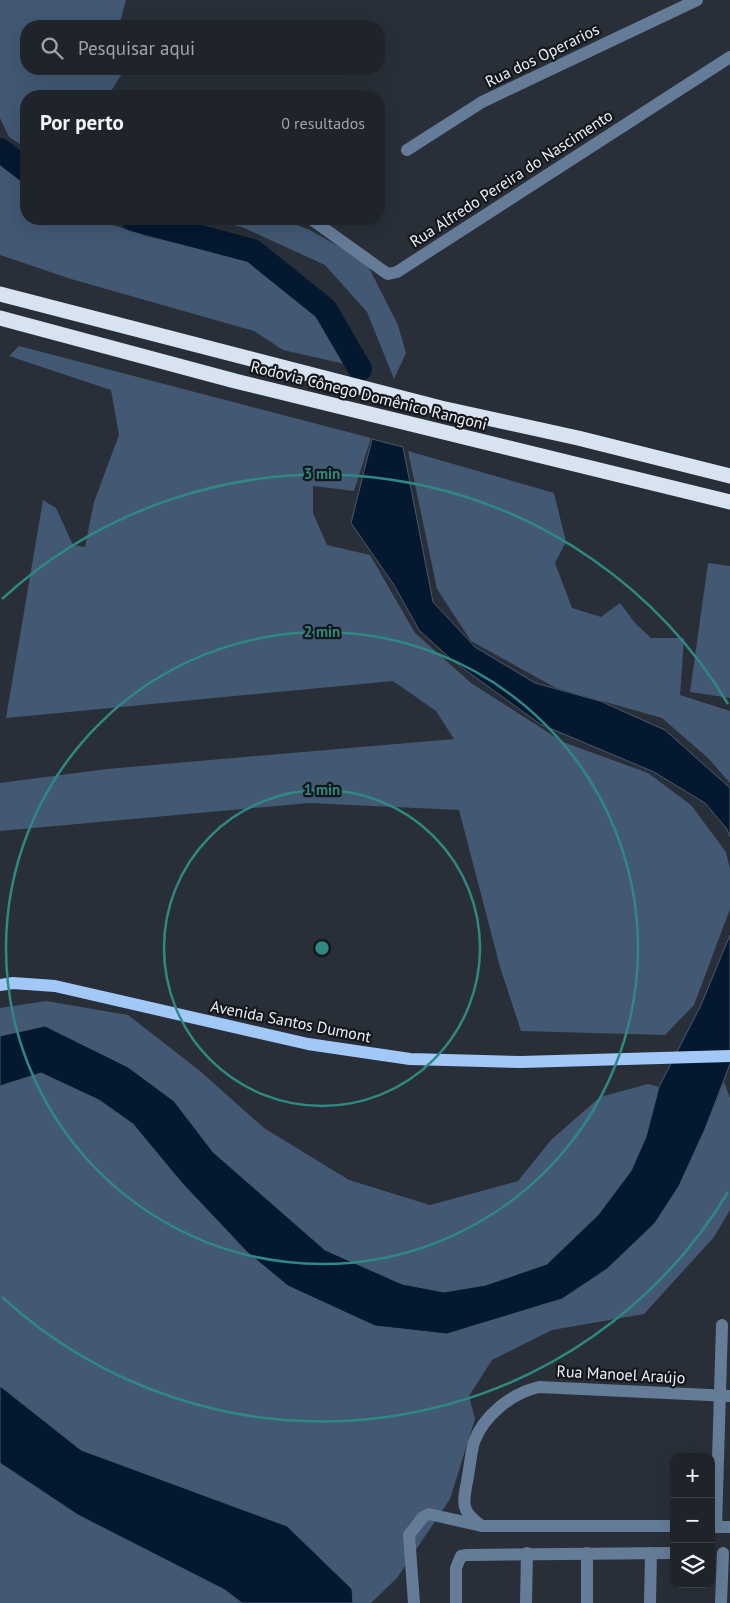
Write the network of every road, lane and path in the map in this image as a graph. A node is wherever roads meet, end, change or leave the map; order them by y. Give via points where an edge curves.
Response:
1 (697, 0) edge
2 (730, 57) edge
3 (407, 150) dead end
4 (320, 225) edge
5 (0, 294) edge
6 (0, 318) edge
7 (730, 476) edge
8 (730, 502) edge
9 (0, 985) edge
10 (730, 1056) edge
11 (722, 1325) dead end
12 (725, 1396) edge
13 (715, 1515) edge
14 (482, 1526) junction
15 (670, 1526) edge
16 (715, 1527) edge
17 (730, 1527) edge
18 (527, 1553) junction
19 (587, 1553) junction
20 (650, 1553) junction
21 (670, 1553) edge
22 (721, 1553) edge
23 (414, 1603) edge
24 (456, 1603) edge
25 (526, 1603) edge
26 (586, 1603) edge
27 (650, 1603) edge
28 (721, 1603) edge

1 - 3 street, Rua dos Operarios via 482,102
2 - 4 street, Rua Alfredo Pereira do Nascimento via 396,272 388,274
5 - 7 highway, Rodovia Cônego Domênico Rangoni via 441,408
6 - 8 highway, Rodovia Cônego Domênico Rangoni via 235,381
9 - 10 main road, Avenida Santos Dumont via 55,986 308,1044 410,1059 521,1062
11 - 12 street
12 - 13 street
12 - 14 street, Rua Manoel Araújo via 539,1386 512,1396 482,1426 474,1443 463,1504 467,1514
14 - 15 street
14 - 23 street via 429,1514 423,1517 409,1535
16 - 17 street
18 - 19 street
18 - 24 street via 461,1556 456,1568
18 - 25 street
19 - 20 street
19 - 26 street
20 - 21 street
20 - 27 street
22 - 28 street

